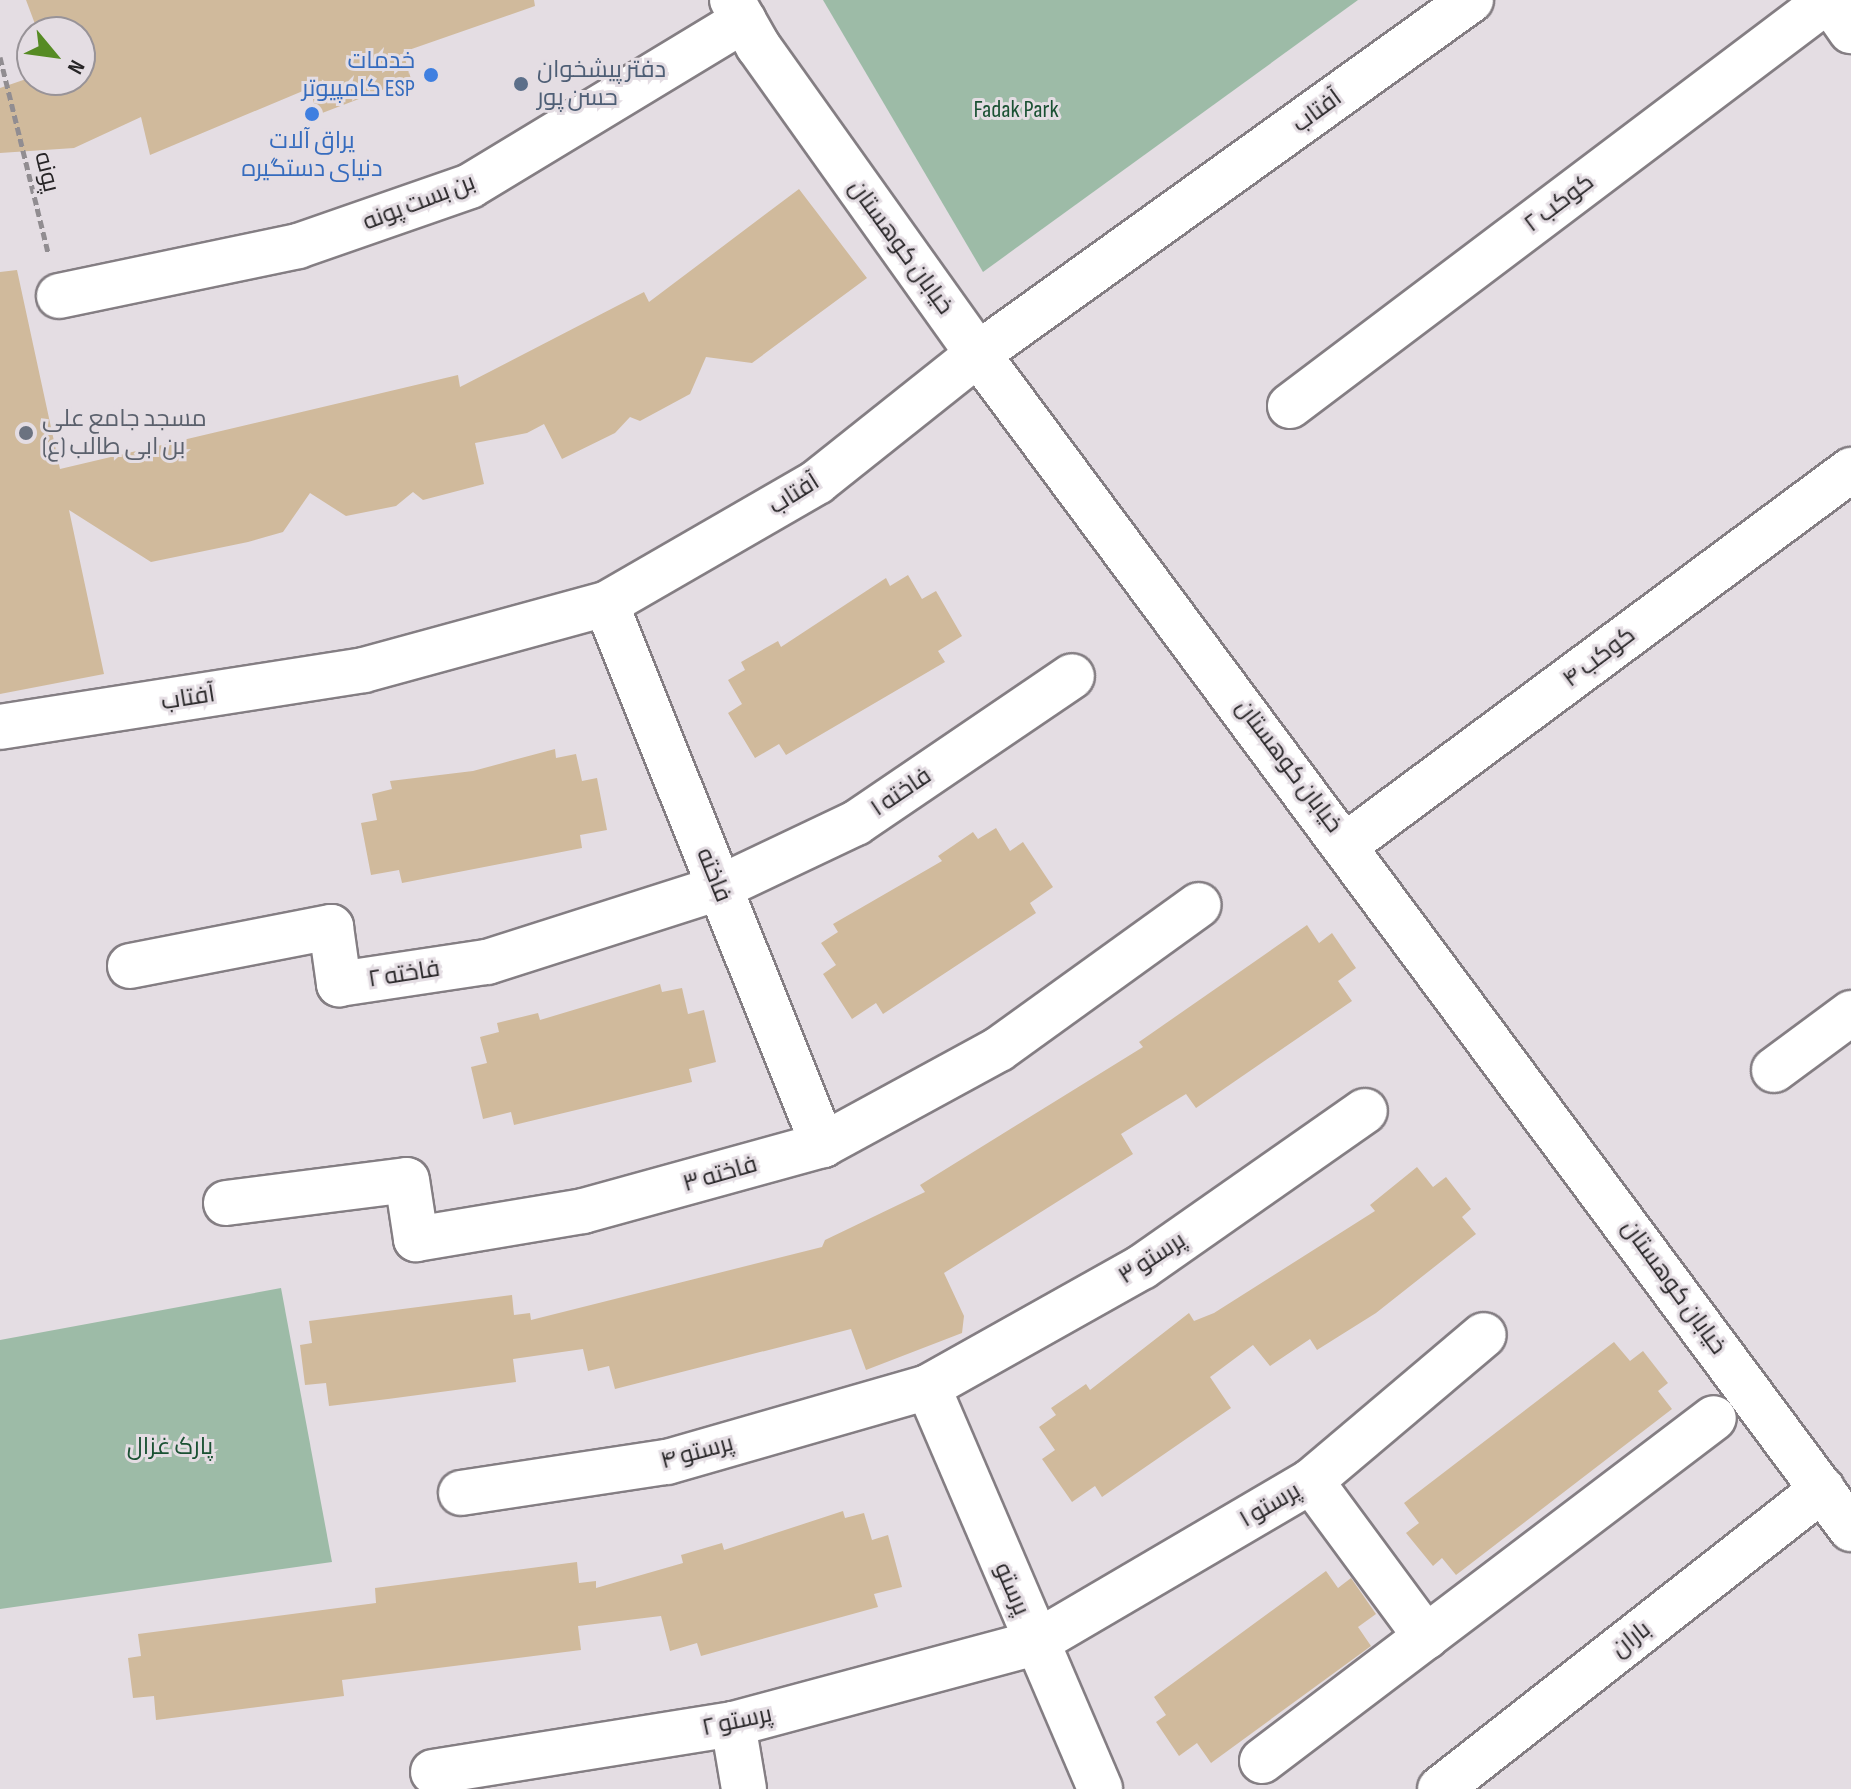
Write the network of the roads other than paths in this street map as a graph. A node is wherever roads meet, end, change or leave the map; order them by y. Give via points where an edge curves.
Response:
1 (1471, 0) edge
2 (1828, 0) edge
3 (738, 10) edge
4 (1851, 31) edge
5 (59, 296) road end
6 (978, 354) junction
7 (1290, 406) dead end
8 (1851, 470) edge
9 (606, 604) junction
10 (1072, 676) dead end
11 (0, 727) edge
12 (1347, 844) junction
13 (719, 888) junction
14 (1199, 905) dead end
15 (130, 966) dead end
16 (1851, 1013) edge
17 (1774, 1070) dead end
18 (1365, 1111) dead end
19 (823, 1145) junction
20 (226, 1203) dead end
21 (1484, 1335) dead end
22 (928, 1387) junction
23 (1714, 1418) dead end
24 (1311, 1481) junction
25 (1822, 1489) junction
26 (461, 1493) dead end
27 (1851, 1529) edge
28 (1426, 1637) junction
29 (1035, 1643) junction
30 (733, 1724) junction
31 (1262, 1761) dead end
32 (433, 1772) dead end
33 (744, 1789) edge
34 (1100, 1789) edge
35 (1440, 1789) edge

1 - 6 street, آفتاب
2 - 4 street
2 - 7 street, کوکب ۲
3 - 5 street, بن بست پونه via 470,186 298,246
3 - 6 street, خیابان کوهستان
6 - 9 street, آفتاب via 817,482
6 - 12 street, خیابان کوهستان
8 - 12 street, کوکب ۴
9 - 11 street, آفتاب via 364,670
9 - 13 street, فاخته
10 - 13 street, فاخته ۱ via 856,823
12 - 25 street, خیابان کوهستان
13 - 15 street, فاخته ۲ via 487,962 339,984 331,927
13 - 19 street, فاخته
14 - 19 street, فاخته ۳ via 999,1049
16 - 17 street
18 - 22 street, پرستو ۳ via 1142,1267
19 - 20 street, فاخته ۳ via 583,1211 416,1239 407,1180
21 - 24 street, پرستو ۱
22 - 26 street, پرستو ۴ via 667,1462
22 - 29 street, پرستو
23 - 28 street
24 - 28 street
24 - 29 street, پرستو ۱
25 - 27 street, خیابان کوهستان
25 - 35 street, باران
28 - 31 street
29 - 30 street, پرستو ۲
29 - 34 street, پرستو
30 - 32 street, پرستو ۲
30 - 33 street

